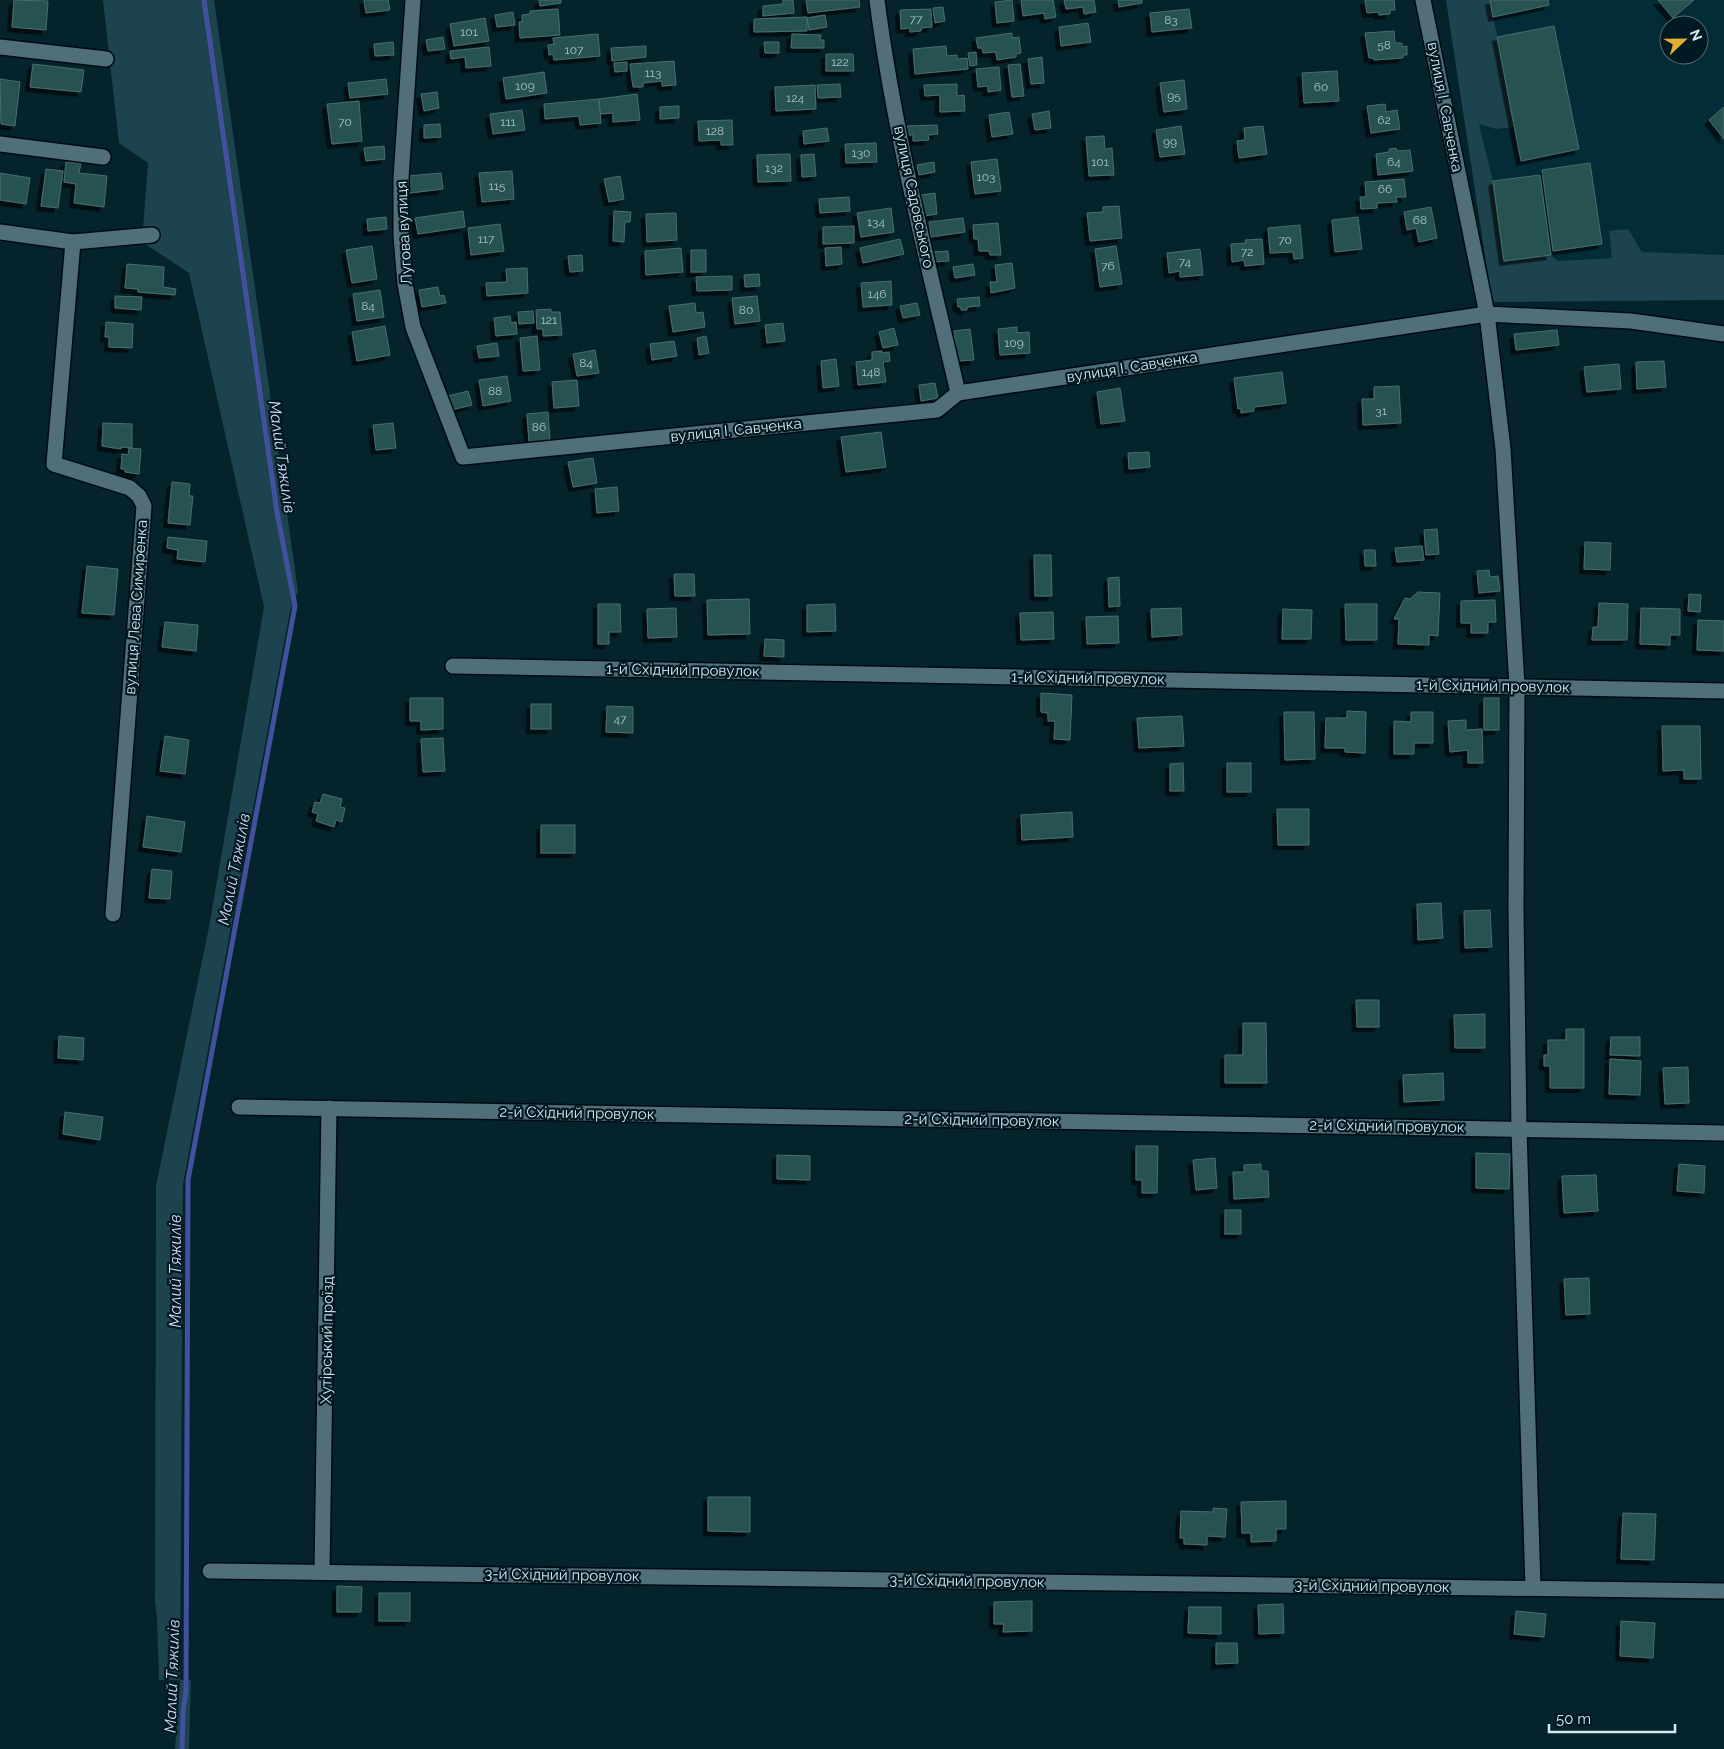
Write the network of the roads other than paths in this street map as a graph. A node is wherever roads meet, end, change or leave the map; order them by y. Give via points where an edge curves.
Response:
1 (413, 0) edge
2 (877, 0) edge
3 (1423, 0) edge
4 (0, 47) edge
5 (106, 58) dead end
6 (0, 144) edge
7 (103, 157) dead end
8 (0, 232) edge
9 (152, 235) dead end
10 (73, 242) junction
11 (1487, 314) junction
12 (1724, 334) edge
13 (958, 393) junction
14 (463, 457) joint
15 (453, 666) dead end
16 (1517, 686) junction
17 (1724, 691) edge
18 (113, 914) dead end
19 (239, 1107) dead end
20 (330, 1108) junction
21 (1519, 1129) junction
22 (1724, 1133) edge
23 (210, 1571) dead end
24 (322, 1572) junction
25 (1533, 1588) junction
26 (1724, 1591) edge

1 - 14 street, Лугова вулиця via 401,178 404,284 413,327
2 - 13 street, вулиця Садовського via 904,159
3 - 11 street, вулиця І. Савченка
4 - 5 street
6 - 7 street
8 - 10 street
9 - 10 street
10 - 18 street, вулиця Лева Симиренка via 54,464 130,488 144,506
11 - 12 street via 1631,322
11 - 13 street, вулиця І. Савченка
11 - 16 street via 1503,449
13 - 14 street, вулиця І. Савченка via 937,410
15 - 16 street, 1-й Східний провулок
16 - 17 street, 1-й Східний провулок
16 - 21 street
19 - 20 street, 2-й Східний провулок
20 - 21 street, 2-й Східний провулок
20 - 24 street, Хутірський проїзд
21 - 22 street, 2-й Східний провулок
21 - 25 street
23 - 24 street, 3-й Східний провулок
24 - 25 street, 3-й Східний провулок
25 - 26 street, 3-й Східний провулок

